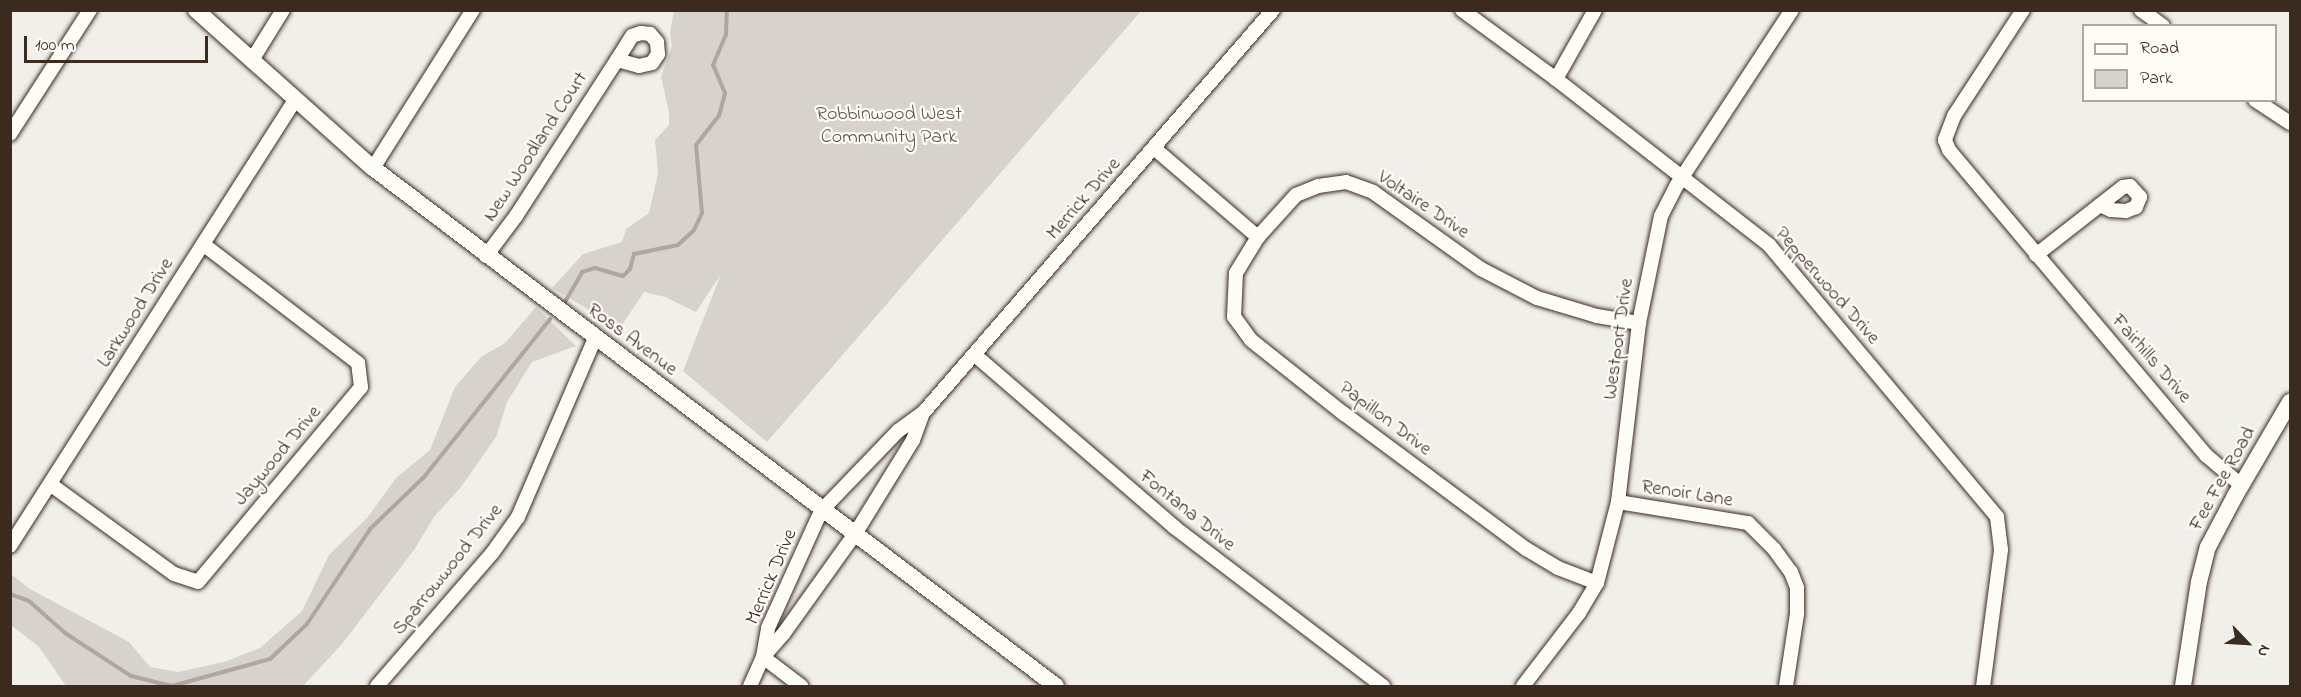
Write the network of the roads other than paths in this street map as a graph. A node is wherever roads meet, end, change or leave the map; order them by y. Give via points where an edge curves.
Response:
1 (90, 10) edge
2 (196, 10) edge
3 (283, 10) edge
4 (473, 10) edge
5 (1273, 10) edge
6 (1461, 10) edge
7 (1595, 10) edge
8 (1792, 10) edge
9 (2023, 10) edge
10 (2141, 10) edge
11 (2160, 24) edge
12 (252, 60) junction
13 (617, 60) dead end
14 (1556, 79) junction
15 (295, 100) junction
16 (2258, 102) edge
17 (2290, 123) edge
18 (10, 134) edge
19 (1154, 148) junction
20 (373, 168) junction
21 (1683, 178) junction
22 (2100, 205) dead end
23 (1258, 237) junction
24 (202, 244) junction
25 (2036, 255) junction
26 (486, 256) junction
27 (1639, 323) junction
28 (595, 338) junction
29 (975, 355) junction
30 (2290, 402) edge
31 (924, 413) junction
32 (50, 484) junction
33 (2241, 485) junction
34 (1618, 502) junction
35 (821, 511) junction
36 (855, 534) junction
37 (10, 546) edge
38 (1597, 583) junction
39 (763, 657) junction
40 (376, 687) edge
41 (750, 687) edge
42 (801, 687) edge
43 (1056, 687) edge
44 (1383, 687) edge
45 (1523, 687) edge
46 (1786, 687) edge
47 (1983, 687) edge
48 (2183, 687) edge

1 - 18 street
2 - 12 street, Ross Avenue
3 - 12 street
4 - 20 street
5 - 19 street, Merrick Drive
6 - 14 street, Pepperwood Drive
7 - 14 street
8 - 21 street, Westport Drive
9 - 25 street, Fairhills Drive via 1954,117 1945,140 1949,150
10 - 11 street
12 - 15 street, Ross Avenue
13 - 26 street, New Woodland Court
14 - 21 street, Pepperwood Drive
15 - 20 street, Ross Avenue
15 - 24 street, Larkwood Drive
16 - 17 street
19 - 23 street
19 - 29 street, Merrick Drive
20 - 26 street, Ross Avenue
21 - 27 street, Westport Drive via 1662,216
21 - 47 street, Pepperwood Drive via 1768,246 1997,518 2001,550
22 - 25 street
23 - 27 street, Voltaire Drive via 1296,195 1317,186 1346,182 1373,192 1481,269 1537,298 1597,316
23 - 38 street, Papillon Drive via 1236,273 1233,297 1234,317 1251,340 1526,549 1558,568
24 - 32 street, Larkwood Drive
24 - 32 street, Jaywood Drive via 358,363 361,387 198,582 174,574
25 - 33 street, Fairhills Drive via 2207,456
26 - 28 street, Ross Avenue
27 - 34 street, Westport Drive
28 - 35 street, Ross Avenue
28 - 40 street, Sparrowwood Drive via 518,517 487,560
29 - 31 street, Merrick Drive
29 - 44 street, Fontana Drive via 1169,523
30 - 33 street, Fee Fee Road
31 - 35 street, Merrick Drive via 898,431
31 - 36 street, Merrick Drive via 913,440
32 - 37 street, Larkwood Drive
33 - 48 street, Fee Fee Road via 2208,547
34 - 38 street, Westport Drive
34 - 46 street, Renoir Lane via 1748,524 1774,549 1797,584 1798,594
35 - 36 street, Ross Avenue
35 - 39 street, Merrick Drive via 768,628
36 - 39 street, Merrick Drive
36 - 43 street, Ross Avenue
38 - 45 street, Westport Drive
39 - 41 street, Merrick Drive
39 - 42 street

